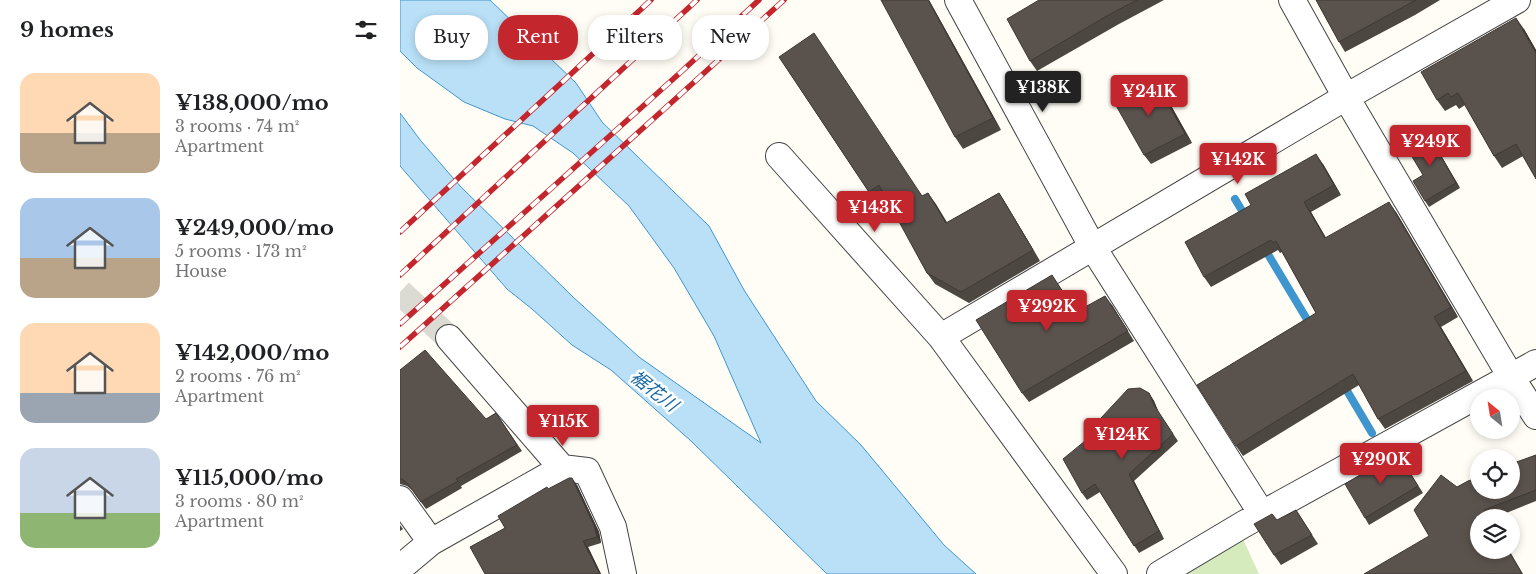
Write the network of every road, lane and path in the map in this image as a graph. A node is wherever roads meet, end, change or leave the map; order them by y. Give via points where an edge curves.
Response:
1 (958, 0) edge
2 (1292, 0) edge
3 (1517, 0) edge
4 (1346, 97) junction
5 (779, 156) dead end
6 (1092, 246) junction
7 (940, 337) junction
8 (449, 338) tunnel mouth
9 (1536, 363) edge
10 (1511, 377) junction
11 (1536, 416) edge
12 (562, 468) junction
13 (400, 499) edge
14 (1262, 514) junction
15 (431, 542) junction
16 (400, 568) edge
17 (623, 574) edge
18 (1114, 574) edge
19 (1160, 574) edge

1 - 6 street
2 - 4 street
3 - 4 street
4 - 6 street
4 - 10 street
5 - 7 street
6 - 7 street
6 - 14 street
7 - 18 street
8 - 12 street
9 - 10 street
10 - 11 street
10 - 14 street
12 - 15 street
12 - 17 street via 587,471 614,527
13 - 15 street
14 - 19 street
15 - 16 street

